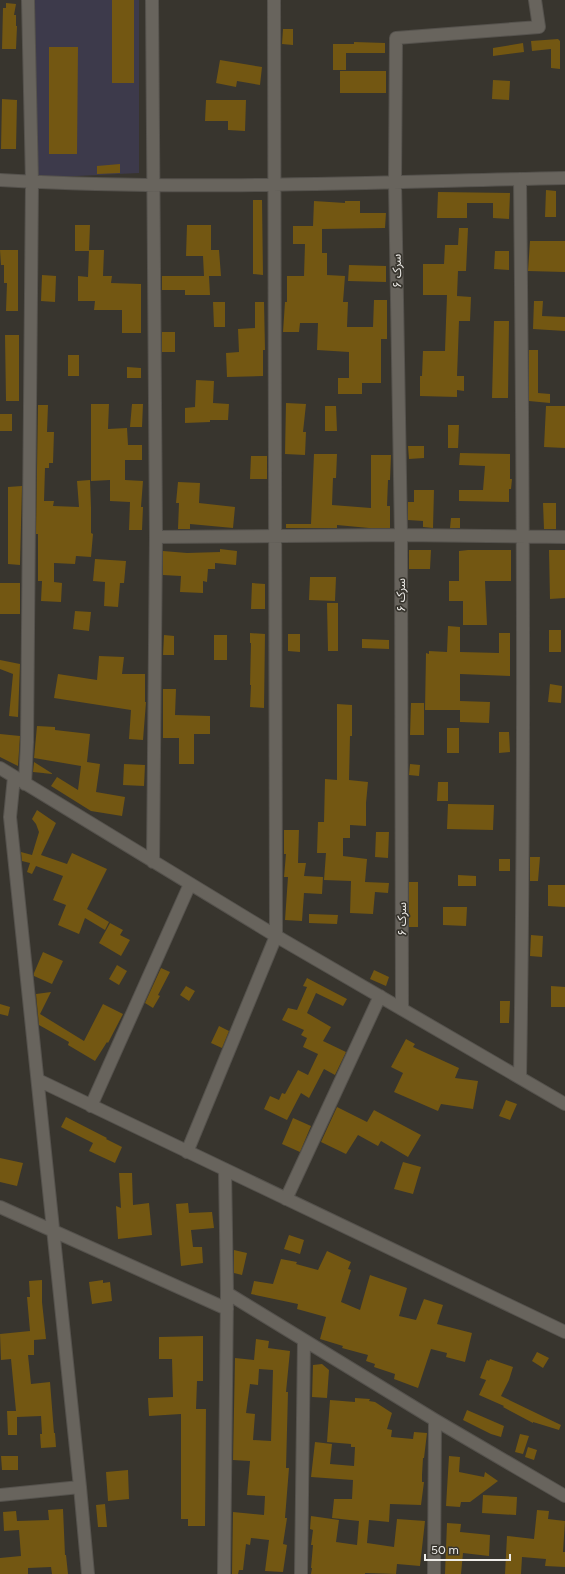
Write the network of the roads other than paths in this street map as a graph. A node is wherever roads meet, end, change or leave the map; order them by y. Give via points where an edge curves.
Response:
1 (28, 0) edge
2 (152, 0) edge
3 (274, 0) edge
4 (535, 0) edge
5 (565, 178) edge
6 (520, 179) junction
7 (0, 180) edge
8 (32, 182) junction
9 (395, 182) junction
10 (275, 184) junction
11 (154, 185) junction
12 (401, 535) junction
13 (276, 536) junction
14 (156, 537) junction
15 (523, 537) junction
16 (565, 537) edge
17 (0, 768) edge
18 (14, 777) junction
19 (25, 784) junction
20 (153, 862) junction
21 (190, 884) junction
22 (276, 936) junction
23 (380, 996) junction
24 (402, 1009) junction
25 (520, 1077) junction
26 (38, 1080) junction
27 (565, 1104) edge
28 (91, 1106) junction
29 (187, 1152) junction
30 (225, 1170) junction
31 (286, 1199) junction
32 (0, 1208) edge
33 (54, 1232) junction
34 (227, 1293) junction
35 (227, 1309) junction
36 (565, 1332) edge
37 (304, 1340) junction
38 (435, 1420) junction
39 (80, 1487) junction
40 (0, 1495) edge
41 (565, 1496) edge
42 (88, 1574) edge
43 (224, 1574) edge
44 (301, 1574) edge
45 (434, 1574) edge

1 - 8 street
2 - 11 street
3 - 10 street
4 - 9 street, سرک ۶ via 539,27 396,38
5 - 6 street
6 - 9 street
6 - 15 street
7 - 8 street
8 - 11 street
8 - 19 street
9 - 10 street
9 - 12 street, سرک ۶
10 - 11 street
10 - 13 street
11 - 14 street
12 - 13 street
12 - 15 street
12 - 24 street, سرک ۶
13 - 14 street
13 - 22 street
14 - 20 street
15 - 16 street
15 - 25 street
17 - 18 street
18 - 19 street
18 - 26 street via 10,817
19 - 20 street
20 - 21 street
21 - 22 street
21 - 28 street
22 - 23 street
22 - 29 street
23 - 24 street
23 - 31 street
24 - 25 street
25 - 27 street
26 - 28 street
26 - 33 street
28 - 29 street
29 - 30 street
30 - 31 street
30 - 34 street
31 - 36 street
32 - 33 street
33 - 35 street
33 - 39 street
34 - 35 street
34 - 37 street
35 - 43 street
37 - 38 street
37 - 44 street
38 - 41 street
38 - 45 street
39 - 40 street
39 - 42 street

